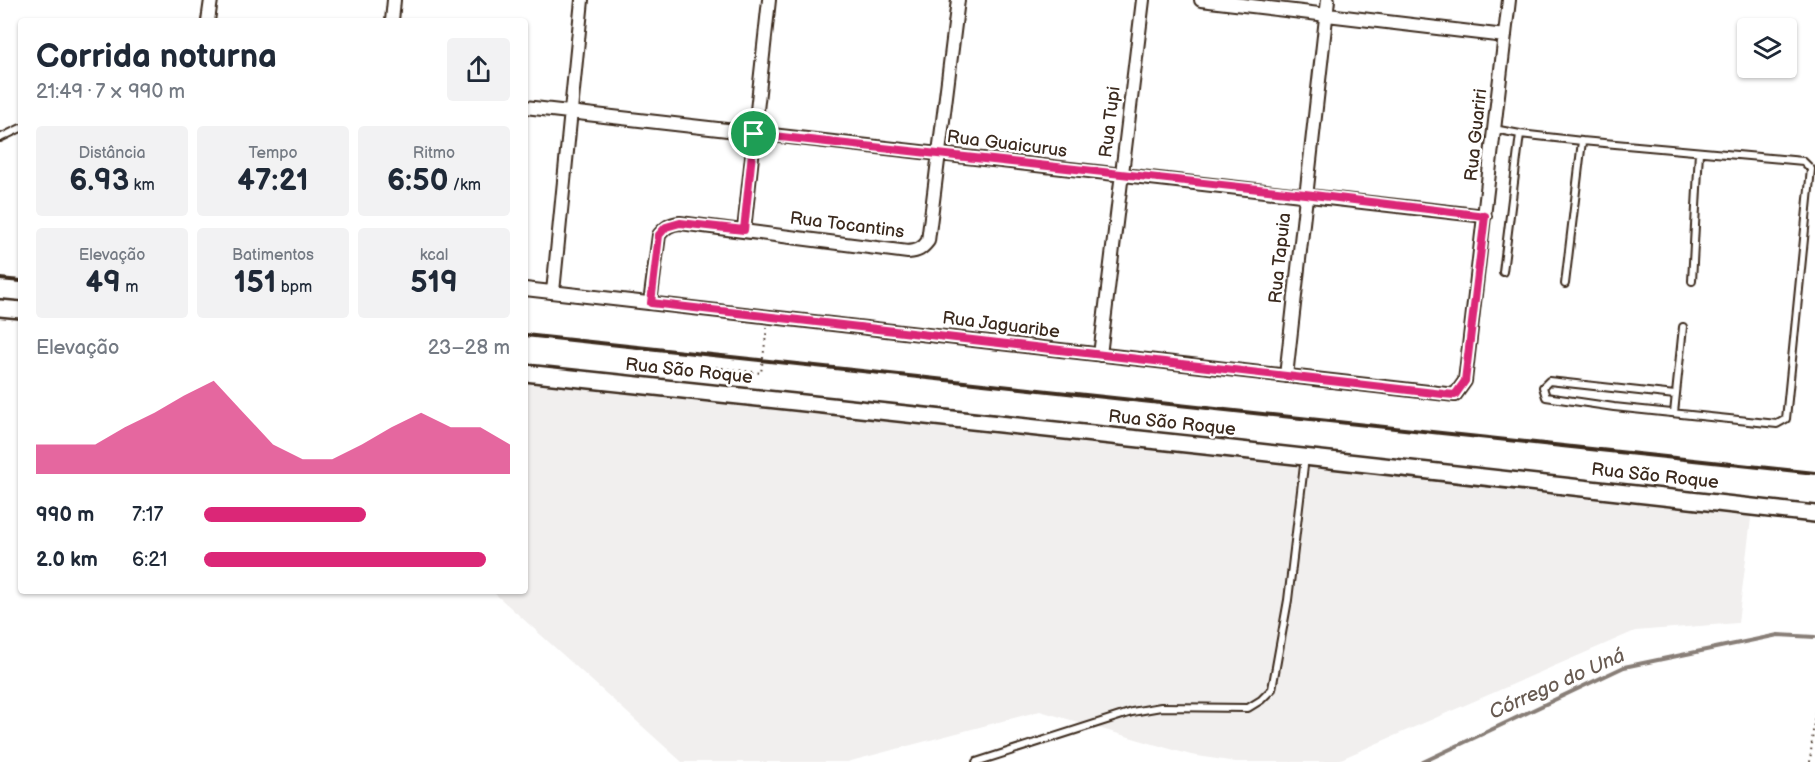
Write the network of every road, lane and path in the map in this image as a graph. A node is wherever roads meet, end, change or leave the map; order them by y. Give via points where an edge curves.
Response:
1 (211, 0) edge
2 (394, 0) edge
3 (582, 0) edge
4 (769, 0) edge
5 (958, 0) edge
6 (1143, 0) edge
7 (1201, 0) edge
8 (1328, 0) edge
9 (1509, 0) edge
10 (1326, 15) junction
11 (208, 18) edge
12 (392, 18) edge
13 (1505, 36) junction
14 (528, 107) edge
15 (570, 112) junction
16 (18, 129) edge
17 (1494, 129) junction
18 (754, 134) junction
19 (1520, 134) junction
20 (0, 138) edge
21 (1582, 141) junction
22 (1699, 152) junction
23 (939, 154) junction
24 (1121, 175) junction
25 (1305, 194) junction
26 (1485, 216) junction
27 (744, 230) junction
28 (1503, 272) dead end
29 (1692, 281) dead end
30 (1565, 284) dead end
31 (528, 289) edge
32 (553, 292) junction
33 (651, 303) junction
34 (0, 308) edge
35 (18, 310) edge
36 (1683, 327) dead end
37 (766, 330) dead end
38 (1100, 355) junction
39 (528, 373) edge
40 (1286, 376) junction
41 (1465, 381) joint
42 (713, 382) dead end
43 (1676, 395) junction
44 (1674, 413) junction
45 (1305, 457) junction
46 (1815, 514) edge
47 (1815, 711) edge
48 (976, 762) edge
49 (1810, 762) edge

1 - 11 street
2 - 12 street
3 - 15 street
4 - 18 street
5 - 23 street, Rua Tocantins
6 - 24 street, Rua Tupi
7 - 10 street
8 - 10 street, Rua Tapuia
9 - 13 street, Rua Guariri
10 - 13 street
10 - 25 street, Rua Tapuia
13 - 17 street, Rua Guariri
14 - 15 street, Rua Guaicurus
15 - 18 street, Rua Guaicurus
15 - 32 street
16 - 20 lane
17 - 19 lane
17 - 26 street, Rua Guariri
18 - 23 street, Rua Guaicurus
18 - 27 street
19 - 21 lane
19 - 28 lane
21 - 22 lane
21 - 30 lane
22 - 29 lane
22 - 44 lane via 1803,161 1812,169 1812,177 1786,419 1778,424
23 - 24 street, Rua Guaicurus
23 - 27 street, Rua Tocantins via 928,241 918,251
24 - 25 street, Rua Guaicurus
24 - 38 street, Rua Tupi
25 - 26 street, Rua Guaicurus
25 - 40 street, Rua Tapuia
26 - 41 street, Rua Guariri
27 - 33 street, Rua Tocantins via 680,223 666,227 659,235
31 - 32 street, Rua Jaguaribe
32 - 33 street, Rua Jaguaribe
33 - 38 street, Rua Jaguaribe
34 - 35 street
36 - 43 lane
37 - 42 path via 761,373 715,367
38 - 40 street, Rua Jaguaribe
39 - 45 street, Rua São Roque
40 - 41 street, Rua Jaguaribe via 1455,395
43 - 44 lane
43 - 44 lane via 1549,381 1544,387 1546,397
45 - 46 street, Rua São Roque
45 - 48 lane via 1288,600 1272,689 1261,700 1248,708 1161,707 1132,712
47 - 49 path

